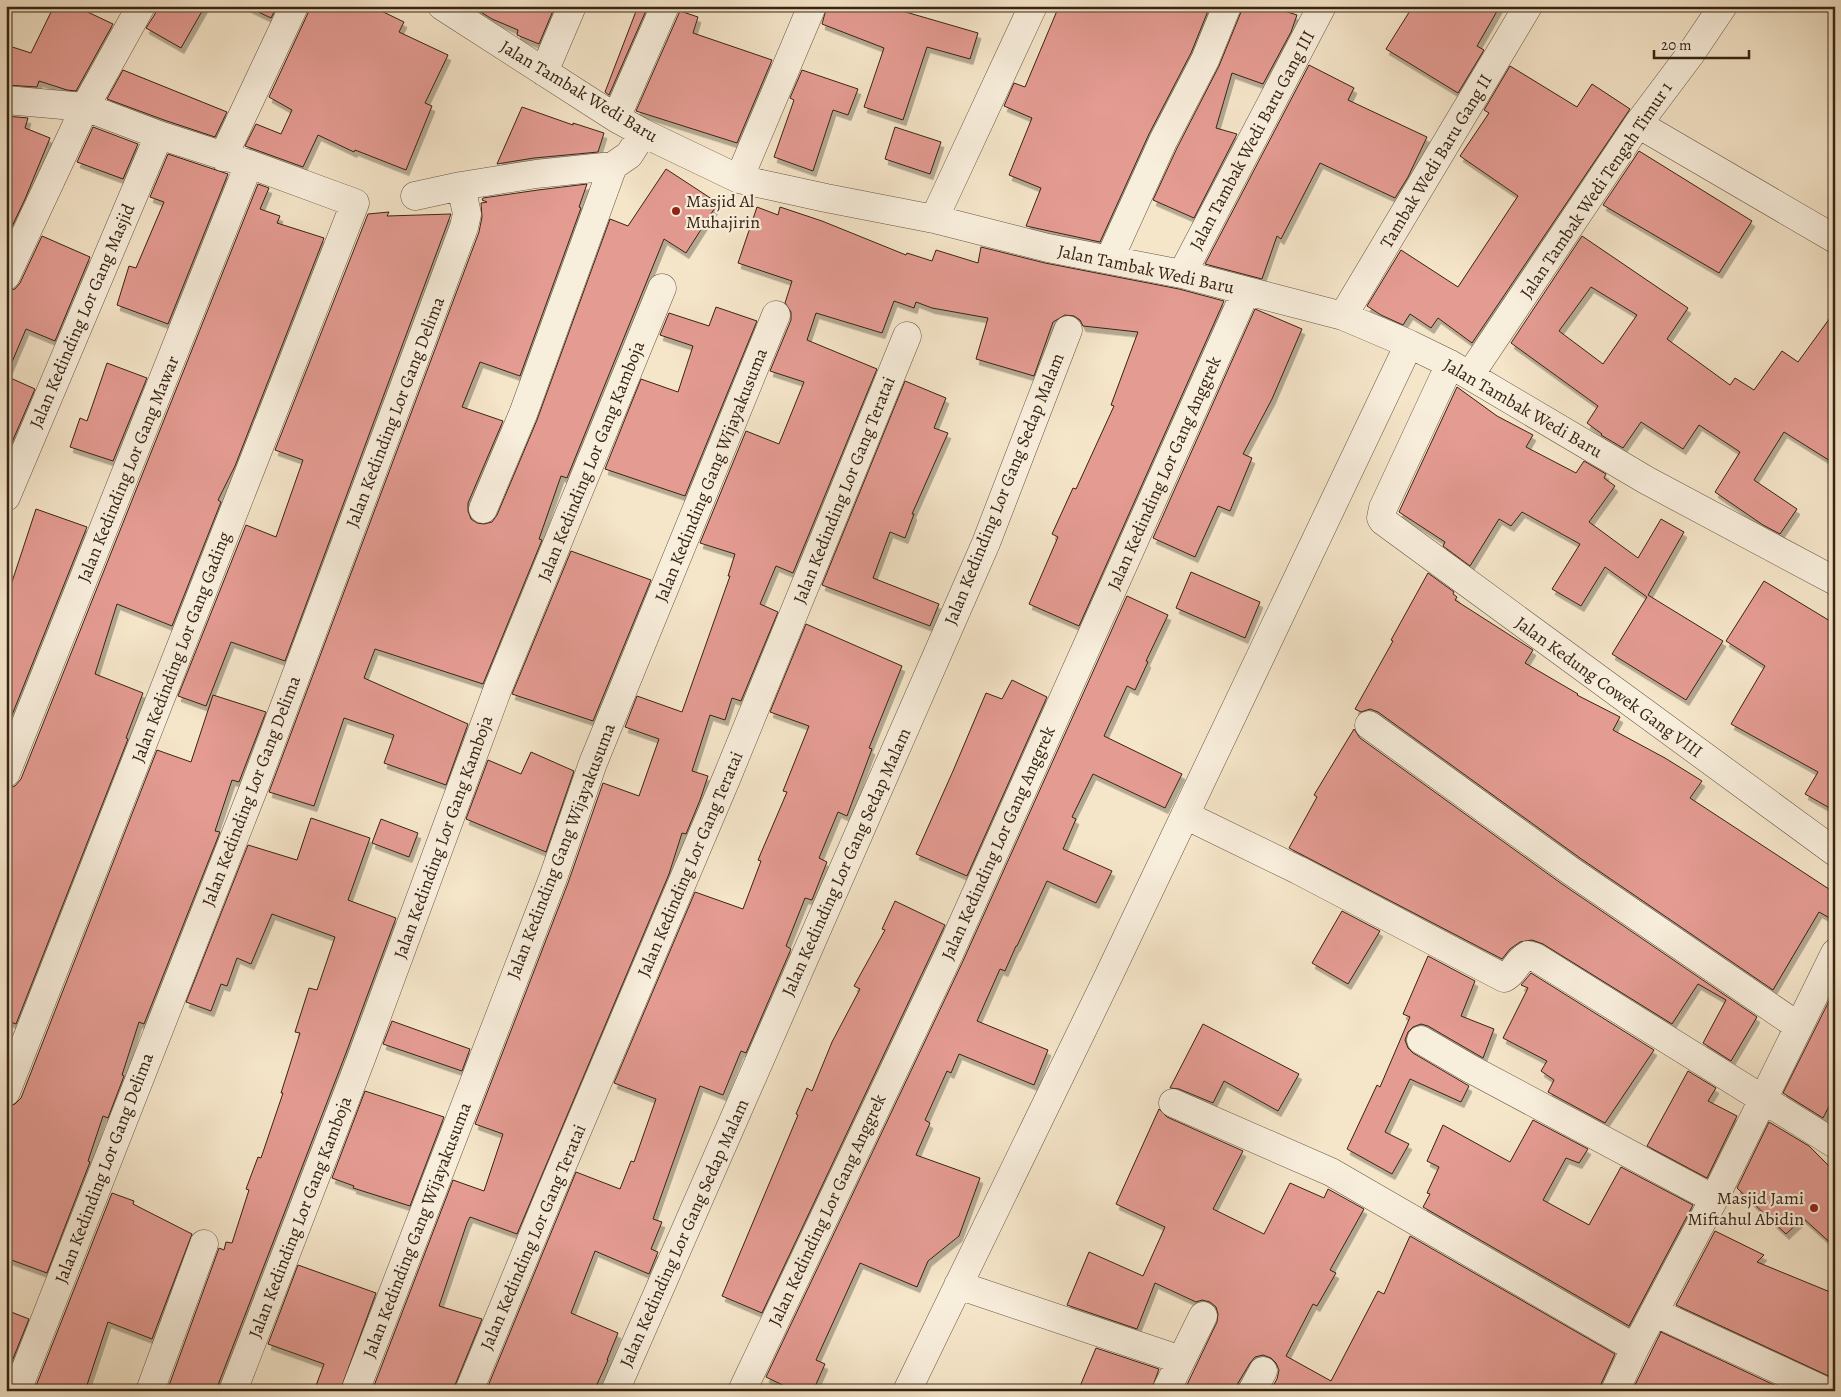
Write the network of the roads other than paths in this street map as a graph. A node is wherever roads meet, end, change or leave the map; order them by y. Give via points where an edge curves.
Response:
1 (141, 6) edge
2 (294, 6) edge
3 (442, 6) edge
4 (572, 6) edge
5 (664, 6) edge
6 (812, 6) edge
7 (1032, 6) edge
8 (1227, 6) edge
9 (1322, 6) edge
10 (1528, 6) edge
11 (1723, 6) edge
12 (544, 72) junction
13 (6, 100) edge
14 (85, 107) junction
15 (616, 118) junction
16 (1638, 124) junction
17 (643, 133) junction
18 (158, 135) junction
19 (223, 157) junction
20 (249, 164) junction
21 (613, 166) junction
22 (738, 179) junction
23 (461, 186) junction
24 (415, 196) dead end
25 (934, 219) junction
26 (1835, 239) edge
27 (1109, 260) junction
28 (1182, 274) junction
29 (6, 276) edge
30 (662, 288) dead end
31 (1246, 291) junction
32 (776, 315) dead end
33 (1343, 316) junction
34 (1068, 330) dead end
35 (907, 336) dead end
36 (1405, 352) junction
37 (1460, 370) junction
38 (6, 497) edge
39 (483, 510) dead end
40 (1383, 521) joint
41 (1835, 581) edge
42 (1369, 725) dead end
43 (6, 774) edge
44 (1185, 815) junction
45 (1835, 852) edge
46 (1835, 953) edge
47 (1798, 1026) junction
48 (1421, 1040) dead end
49 (6, 1092) edge
50 (1764, 1100) junction
51 (1173, 1103) dead end
52 (1835, 1144) edge
53 (1714, 1199) junction
54 (204, 1244) dead end
55 (958, 1285) junction
56 (1654, 1312) junction
57 (1203, 1316) dead end
58 (1635, 1348) junction
59 (1181, 1360) junction
60 (17, 1391) edge
61 (150, 1391) edge
62 (233, 1391) edge
63 (355, 1391) edge
64 (469, 1391) edge
65 (615, 1391) edge
66 (742, 1391) edge
67 (907, 1391) edge
68 (1166, 1391) edge
69 (1615, 1391) edge
70 (1825, 1391) edge

1 - 14 street
2 - 19 street
3 - 12 street, Jalan Tambak Wedi Baru
4 - 12 street
5 - 15 street
6 - 22 street
7 - 25 street
8 - 27 street
9 - 28 street, Jalan Tambak Wedi Baru Gang III
10 - 33 street, Tambak Wedi Baru Gang II
11 - 16 street, Jalan Tambak Wedi Tengah Timur 1
12 - 15 street, Jalan Tambak Wedi Baru
13 - 14 street
14 - 18 street
14 - 29 street
15 - 17 street, Jalan Tambak Wedi Baru
16 - 26 street
16 - 37 street, Jalan Tambak Wedi Tengah Timur 1
17 - 21 street via 628,155
17 - 22 street, Jalan Tambak Wedi Baru
18 - 19 street
18 - 38 street, Jalan Kedinding Lor Gang Masjid
19 - 20 street
20 - 43 street, Jalan Kedinding Lor Gang Mawar
20 - 49 street, Jalan Kedinding Lor Gang Gading via 356,203
21 - 23 street
21 - 39 street via 523,414
22 - 25 street, Jalan Tambak Wedi Baru
23 - 24 street
23 - 60 street, Jalan Kedinding Lor Gang Delima via 467,214 464,227 254,785
25 - 27 street, Jalan Tambak Wedi Baru
27 - 28 street, Jalan Tambak Wedi Baru
28 - 31 street, Jalan Tambak Wedi Baru
30 - 62 street, Jalan Kedinding Lor Gang Kamboja via 498,688 361,1059
31 - 33 street, Jalan Tambak Wedi Baru
31 - 66 street, Jalan Kedinding Lor Gang Anggrek via 949,954
32 - 63 street, Jalan Kedinding Gang Wijayakusuma via 593,763 553,878
33 - 36 street, Jalan Tambak Wedi Baru
34 - 65 street, Jalan Kedinding Lor Gang Sedap Malam via 986,543
35 - 64 street, Jalan Kedinding Lor Gang Teratai via 727,777
36 - 37 street, Jalan Tambak Wedi Baru
36 - 44 street
37 - 40 street, Jalan Tambak Wedi Tengah Timur 1 via 1383,508
37 - 41 street, Jalan Tambak Wedi Baru via 1646,480
40 - 45 street, Jalan Kedung Cowek Gang VIII
42 - 47 street via 1571,871
44 - 50 street via 1504,978 1510,976 1519,960 1528,955 1535,957
44 - 55 street
46 - 47 street
47 - 50 street
48 - 53 street
50 - 52 street
50 - 53 street
51 - 58 street via 1331,1172
53 - 56 street
54 - 61 street
55 - 59 street
55 - 67 street
56 - 58 street
56 - 70 street
57 - 59 street
58 - 69 street
59 - 68 street

